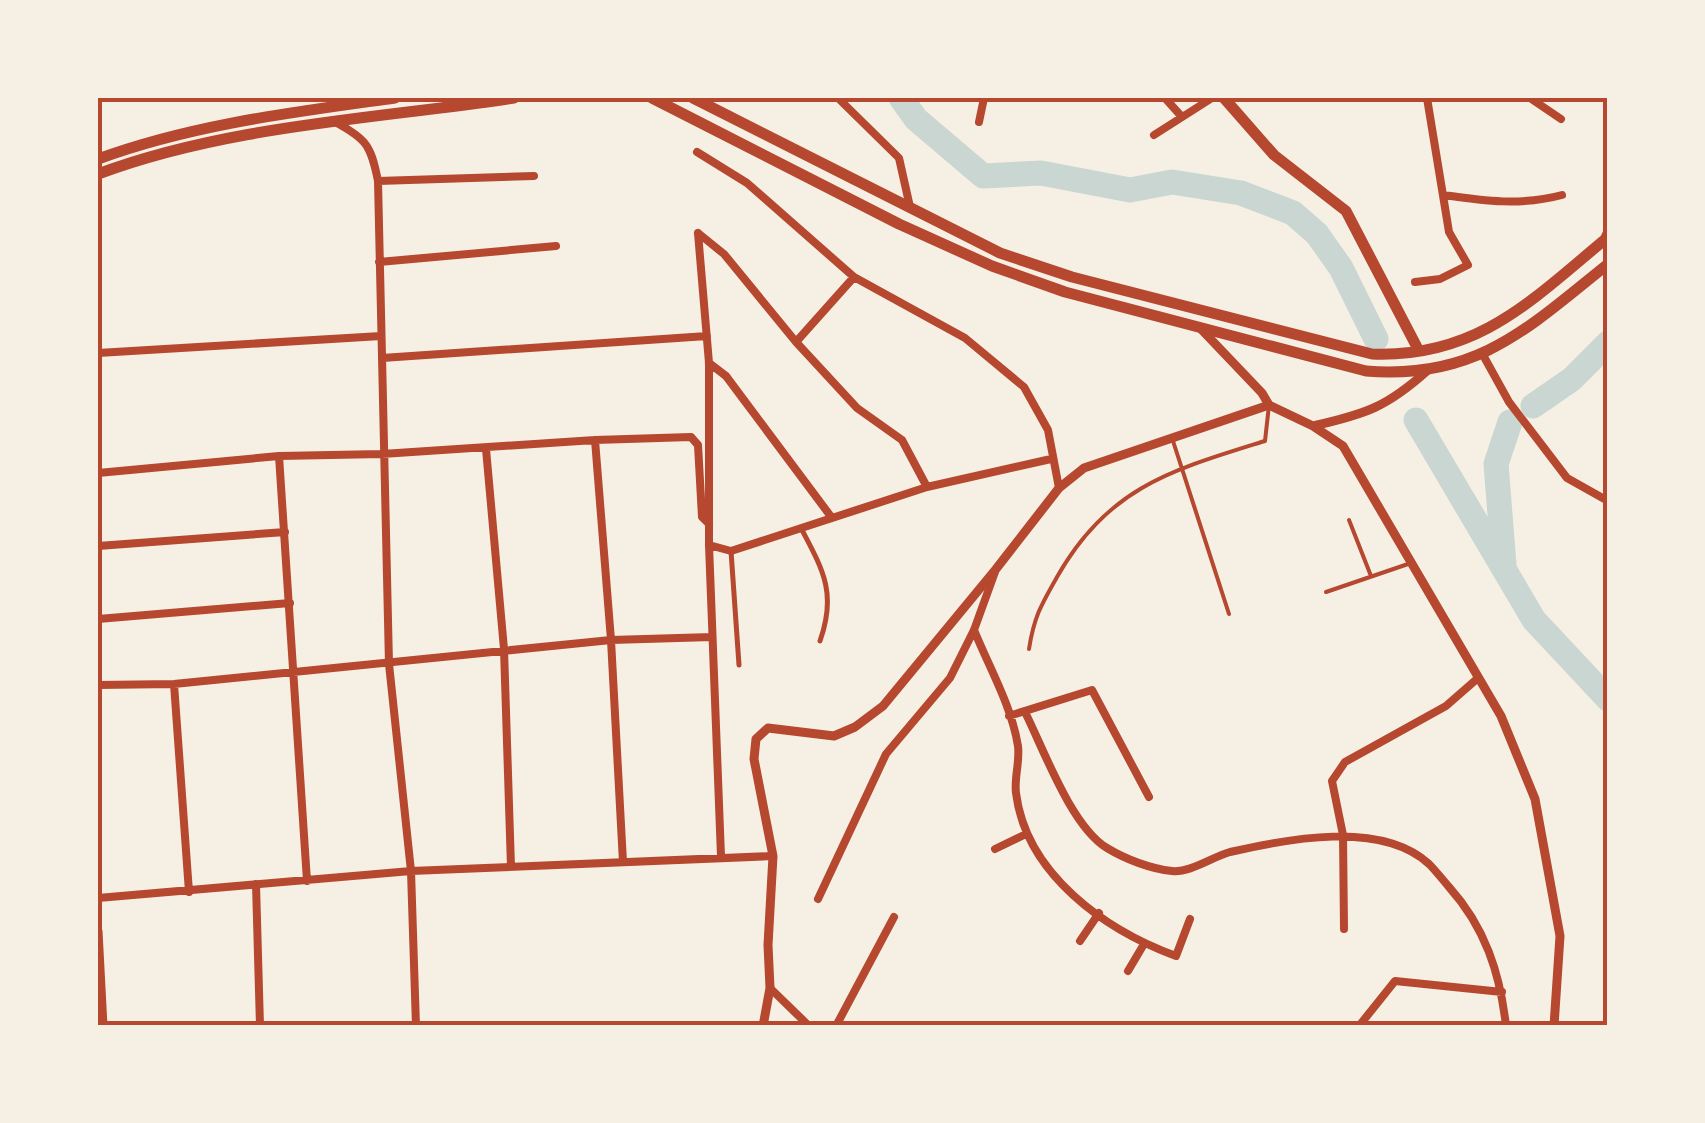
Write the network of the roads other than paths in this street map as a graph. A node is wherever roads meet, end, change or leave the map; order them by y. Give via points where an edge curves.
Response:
1 (395, 98) edge
2 (514, 98) edge
3 (652, 98) edge
4 (693, 98) edge
5 (838, 98) edge
6 (984, 98) edge
7 (1164, 98) edge
8 (1212, 98) edge
9 (1224, 98) edge
10 (1427, 98) edge
11 (1530, 98) edge
12 (1547, 98) edge
13 (1544, 108) junction
14 (1182, 116) junction
15 (1561, 119) dead end
16 (335, 122) junction
17 (979, 122) dead end
18 (1154, 135) dead end
19 (698, 152) dead end
20 (98, 160) edge
21 (98, 174) edge
22 (534, 176) dead end
23 (378, 181) junction
24 (1443, 195) junction
25 (1562, 196) dead end
26 (910, 210) junction
27 (1608, 225) edge
28 (1603, 241) edge
29 (556, 246) dead end
30 (379, 262) junction
31 (1608, 264) edge
32 (854, 276) junction
33 (1415, 282) dead end
34 (1198, 326) junction
35 (381, 336) junction
36 (707, 336) junction
37 (796, 342) junction
38 (1420, 351) junction
39 (98, 354) edge
40 (1483, 355) junction
41 (382, 358) junction
42 (709, 363) junction
43 (1428, 370) junction
44 (1269, 405) junction
45 (1313, 426) junction
46 (1172, 436) junction
47 (594, 440) junction
48 (486, 449) junction
49 (382, 454) junction
50 (279, 456) junction
51 (1052, 459) junction
52 (1181, 467) junction
53 (98, 472) edge
54 (927, 486) junction
55 (1059, 488) junction
56 (1608, 501) edge
57 (832, 518) junction
58 (1349, 520) dead end
59 (708, 524) junction
60 (801, 528) junction
61 (286, 532) junction
62 (709, 545) junction
63 (98, 546) edge
64 (731, 551) junction
65 (1411, 563) junction
66 (996, 570) junction
67 (1372, 576) junction
68 (1326, 592) dead end
69 (290, 603) junction
70 (1228, 614) dead end
71 (98, 619) edge
72 (974, 630) junction
73 (712, 637) junction
74 (612, 640) junction
75 (820, 640) dead end
76 (504, 648) junction
77 (1029, 649) dead end
78 (389, 664) junction
79 (739, 665) dead end
80 (294, 671) junction
81 (1478, 678) junction
82 (174, 684) junction
83 (98, 685) edge
84 (1025, 712) junction
85 (1009, 716) junction
86 (1148, 797) dead end
87 (1026, 834) junction
88 (1343, 835) junction
89 (995, 849) dead end
90 (720, 856) junction
91 (773, 856) junction
92 (623, 862) junction
93 (510, 867) junction
94 (411, 871) junction
95 (307, 882) junction
96 (256, 884) junction
97 (189, 892) junction
98 (98, 898) edge
99 (818, 900) dead end
100 (1098, 913) junction
101 (894, 916) dead end
102 (1190, 919) dead end
103 (1344, 929) dead end
104 (98, 930) edge
105 (1080, 942) dead end
106 (1144, 944) junction
107 (1128, 971) dead end
108 (770, 988) junction
109 (1502, 992) junction
110 (103, 1026) edge
111 (260, 1026) edge
112 (416, 1026) edge
113 (763, 1026) edge
114 (809, 1026) edge
115 (836, 1026) edge
116 (1359, 1026) edge
117 (1506, 1026) edge
118 (1554, 1026) edge

1 - 20 main road via 254,118 143,142
2 - 16 main road
3 - 34 main road via 992,266
4 - 26 main road
5 - 26 street via 899,158
6 - 17 street
7 - 14 street
8 - 14 street
9 - 38 main road via 1274,155 1346,210
10 - 24 street
11 - 13 street
12 - 13 street
13 - 15 street
14 - 18 street
16 - 21 main road via 142,158
16 - 23 street via 373,153
19 - 32 street via 747,183
22 - 23 street
23 - 30 street
24 - 25 street via 1499,203
24 - 33 street via 1449,232 1468,265
26 - 38 main road via 1072,278 1372,354
27 - 28 lane
28 - 38 main road via 1512,316 1475,336
29 - 30 street
30 - 35 street
31 - 40 main road via 1522,334
32 - 37 street
32 - 51 street via 964,338 1024,387 1048,430
34 - 43 main road via 1366,371
34 - 44 street
35 - 39 street
35 - 41 street
36 - 37 street via 698,233 724,254
36 - 41 street
36 - 42 street
37 - 54 street via 857,408 902,440
40 - 43 main road
40 - 56 street via 1567,478
41 - 49 street
42 - 57 street via 726,376
42 - 59 street
43 - 45 street via 1398,397 1363,415
44 - 45 street
44 - 46 street
44 - 52 lane via 1265,441
45 - 65 street via 1342,446
46 - 52 lane
46 - 55 street via 1084,468
47 - 48 street
47 - 59 street via 696,440
47 - 74 street
48 - 49 street
48 - 76 street
49 - 50 street
49 - 78 street
50 - 53 street
50 - 61 street
51 - 54 street
51 - 55 street
52 - 70 lane
52 - 77 lane via 1133,491 1090,530 1034,618
54 - 57 street
55 - 66 street
57 - 60 street
58 - 67 lane
59 - 62 street
60 - 64 street
60 - 75 street via 828,586 829,616
61 - 63 street
61 - 69 street
62 - 64 street
62 - 73 street
64 - 79 street
65 - 67 lane
65 - 81 street
66 - 72 street
66 - 91 street via 883,706 856,727 834,736 768,728 756,739
67 - 68 lane
69 - 71 street
69 - 80 street
72 - 85 street
72 - 99 street via 950,678 886,754
73 - 74 street
73 - 90 street
74 - 76 street
74 - 92 street
76 - 78 street
76 - 93 street
78 - 80 street
78 - 94 street
80 - 82 street
80 - 95 street
81 - 88 street via 1446,706 1345,762 1332,781
81 - 118 street via 1535,800 1560,936
82 - 83 street
82 - 97 street
84 - 85 street
84 - 86 street via 1092,690
84 - 88 street via 1077,815 1104,847 1135,862 1176,872 1226,853
85 - 87 street
87 - 89 street
87 - 100 street via 1054,879
88 - 103 street
88 - 109 street via 1387,842 1426,862 1462,901 1491,952
90 - 91 street
90 - 92 street
91 - 108 street
92 - 93 street
93 - 94 street
94 - 95 street
94 - 112 street
95 - 96 street
96 - 97 street
96 - 111 street
97 - 98 street
100 - 105 street
100 - 106 street
101 - 115 street
102 - 106 street via 1176,956
104 - 110 street
106 - 107 street
108 - 113 street
108 - 114 street
109 - 116 street via 1395,981
109 - 117 street

